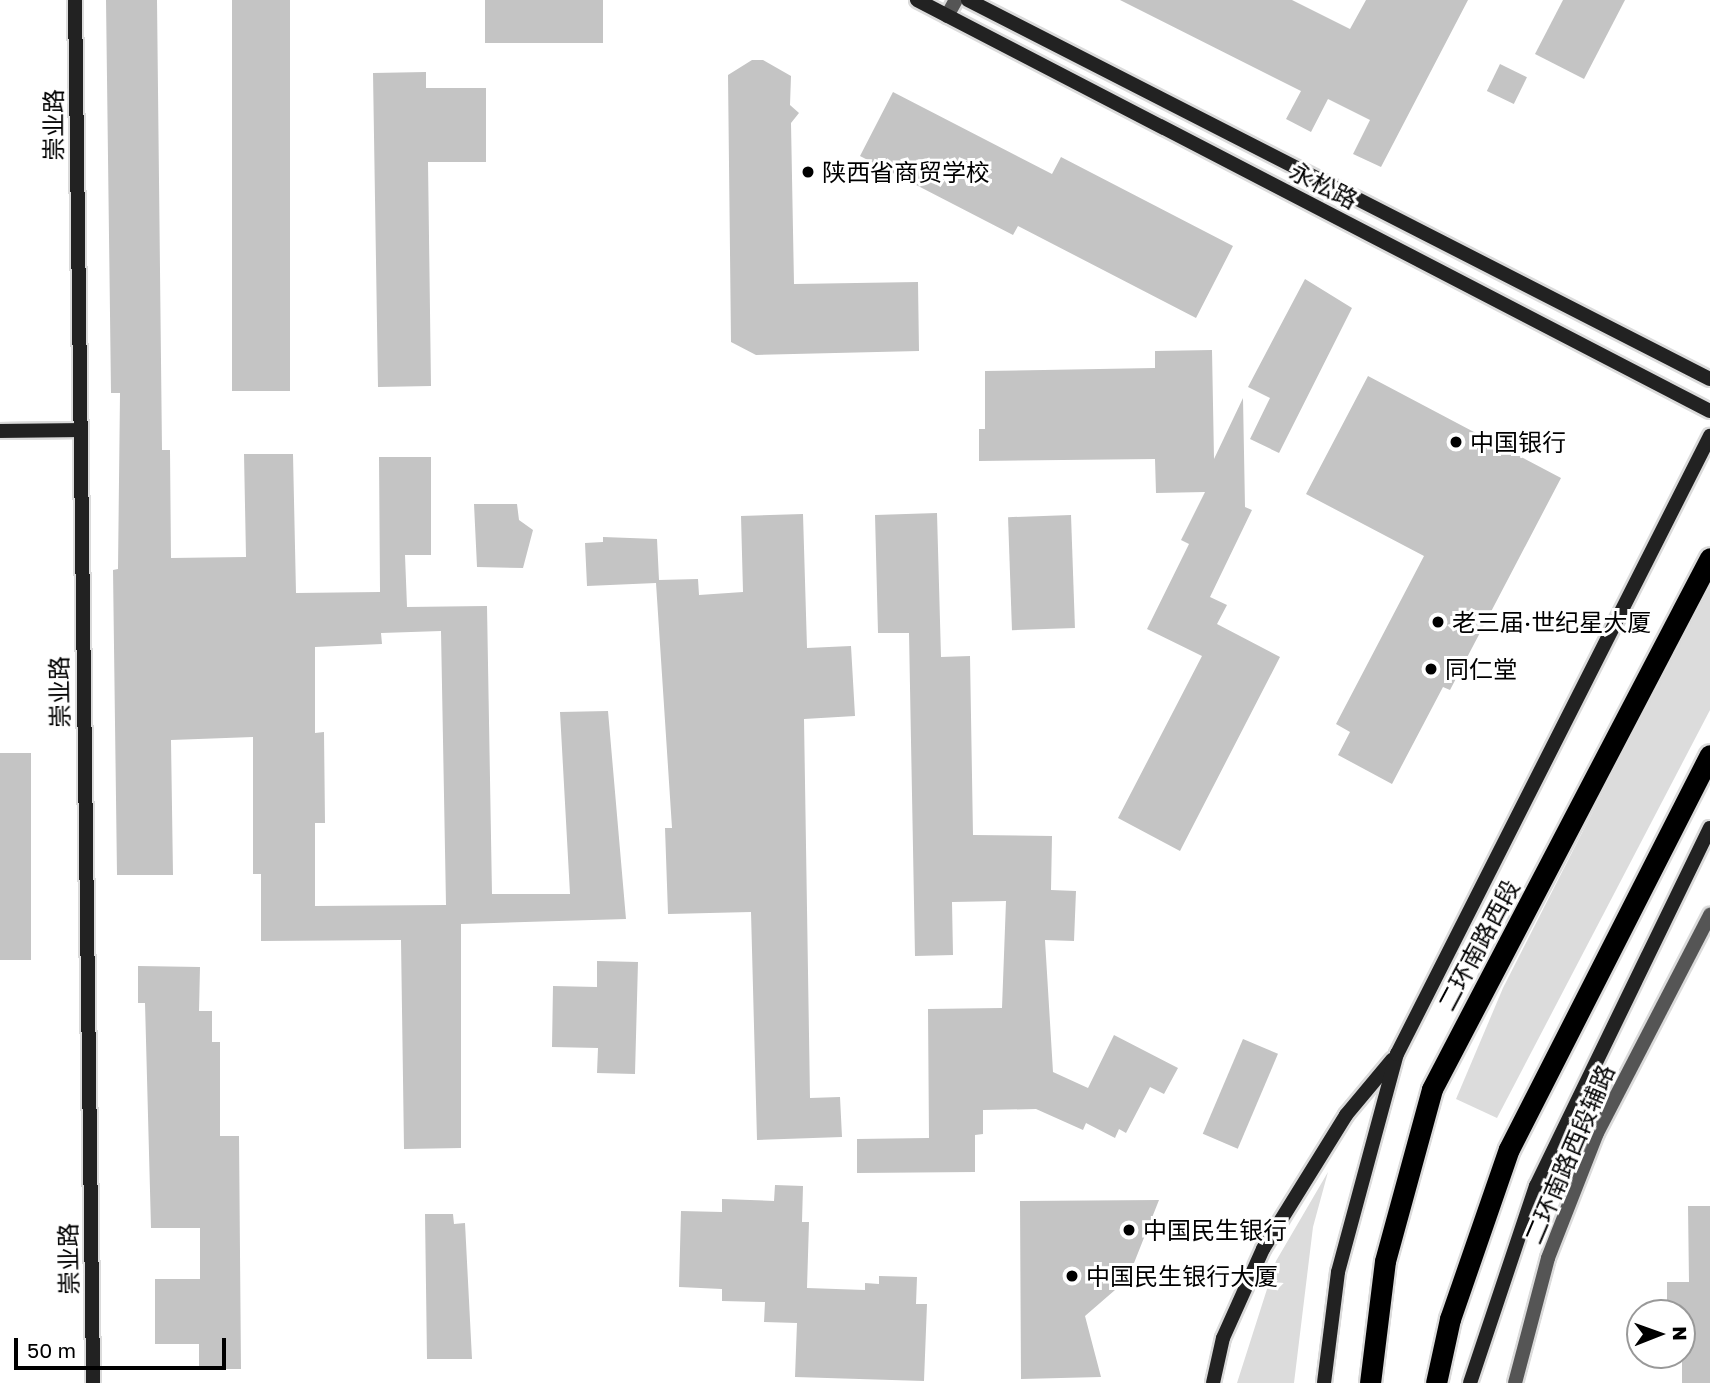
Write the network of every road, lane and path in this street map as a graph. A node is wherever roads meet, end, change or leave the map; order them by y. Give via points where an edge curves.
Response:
1 (75, 0) edge
2 (917, 0) edge
3 (956, 0) edge
4 (968, 0) edge
5 (947, 16) junction
6 (1710, 379) edge
7 (1710, 411) edge
8 (77, 430) junction
9 (0, 432) edge
10 (1710, 436) edge
11 (1710, 558) edge
12 (1710, 755) edge
13 (1710, 828) edge
14 (1710, 915) edge
15 (1397, 1054) junction
16 (93, 1383) edge
17 (1213, 1383) edge
18 (1324, 1383) edge
19 (1370, 1383) edge
20 (1436, 1383) edge
21 (1470, 1383) edge
22 (1515, 1383) edge

1 - 8 street, 崇业路
2 - 5 street, 永松路
3 - 5 street
4 - 6 street, 永松路
5 - 7 street, 永松路
8 - 9 street
8 - 16 street, 崇业路
10 - 15 street
11 - 19 highway, 二环南路西段 via 1432,1089 1385,1261
12 - 20 highway via 1509,1149 1450,1319
13 - 21 street via 1536,1186
14 - 22 street, 二环南路西段辅路 via 1597,1133 1548,1258
15 - 17 street via 1346,1115 1263,1250 1223,1338
15 - 18 street via 1341,1259

